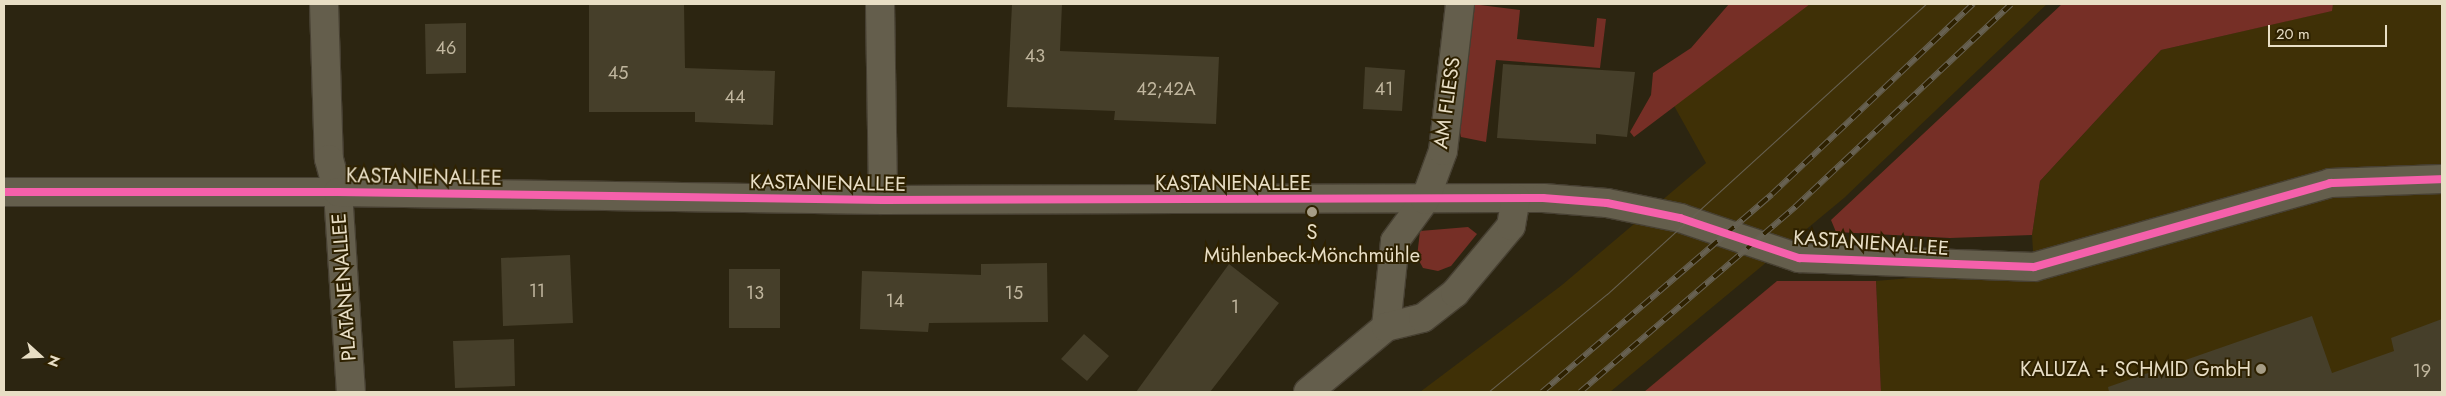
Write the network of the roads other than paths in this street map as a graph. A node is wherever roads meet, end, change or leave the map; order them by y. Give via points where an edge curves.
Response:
1 (324, 4) edge
2 (880, 4) edge
3 (1460, 4) edge
4 (2442, 179) edge
5 (4, 192) edge
6 (338, 192) junction
7 (1516, 198) junction
8 (883, 200) junction
9 (1425, 200) junction
10 (1386, 327) junction
11 (351, 392) edge
12 (1308, 392) edge

1 - 6 street, PLATANENALLEE via 329,159
2 - 8 street
3 - 9 street, AM FLIESS via 1443,151
4 - 7 street, KASTANIENALLEE via 2330,183 2034,267 1799,258 1680,218 1607,204
5 - 6 street, KASTANIENALLEE
6 - 8 street, KASTANIENALLEE
6 - 11 street, PLATANENALLEE
7 - 9 street, KASTANIENALLEE
7 - 10 street via 1511,226 1455,293 1423,318
8 - 9 street, KASTANIENALLEE
9 - 10 street, AM FLIESS via 1395,241
10 - 12 street

